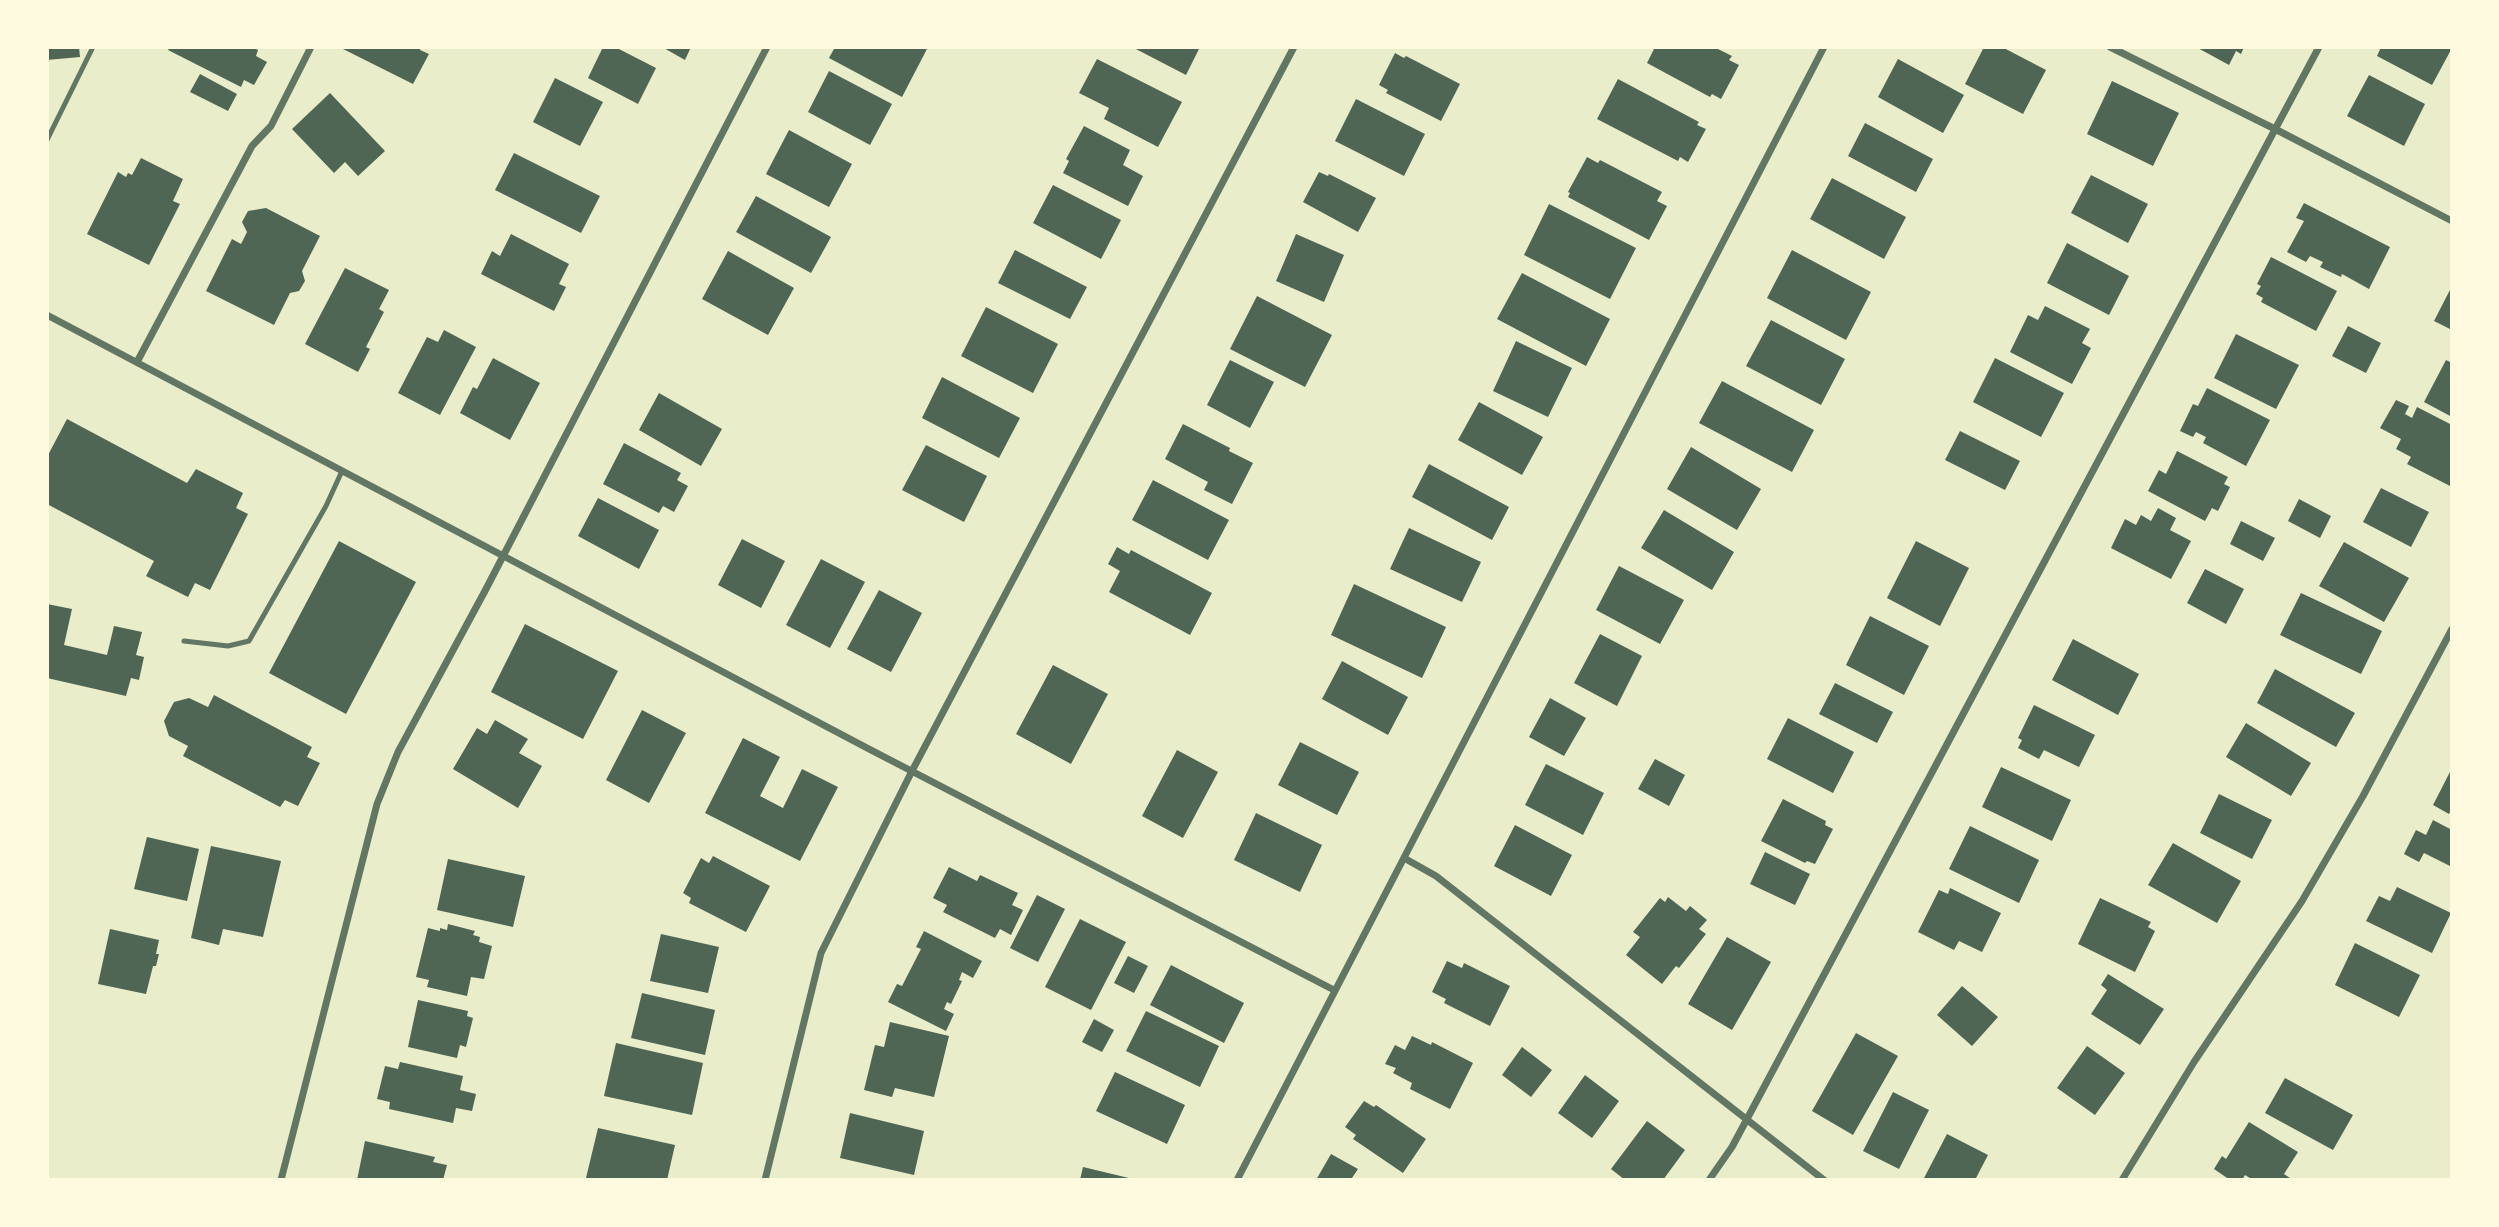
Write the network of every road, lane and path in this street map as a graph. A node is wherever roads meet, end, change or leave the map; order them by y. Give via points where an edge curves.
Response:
1 (93, 47) edge
2 (311, 47) edge
3 (767, 47) edge
4 (1293, 47) edge
5 (1824, 47) edge
6 (2110, 47) edge
7 (2319, 47) edge
8 (2277, 130) junction
9 (47, 140) edge
10 (2452, 221) edge
11 (47, 315) edge
12 (138, 362) junction
13 (342, 471) junction
14 (502, 556) junction
15 (2452, 629) edge
16 (184, 641) dead end
17 (912, 771) junction
18 (1404, 858) junction
19 (1334, 990) junction
20 (1747, 1119) junction
21 (281, 1180) edge
22 (765, 1180) edge
23 (1237, 1180) edge
24 (1709, 1180) edge
25 (1824, 1180) edge
26 (2122, 1180) edge

1 - 9 lane
2 - 12 street via 271,126 252,146
3 - 14 street
4 - 17 street
5 - 18 street
6 - 8 street
7 - 8 street
8 - 10 street
8 - 20 street
11 - 12 street
12 - 13 street
13 - 14 street
13 - 16 lane via 250,641 228,646
14 - 17 street
14 - 21 street via 398,752 377,804
15 - 26 street via 2302,901
17 - 19 street
17 - 22 street via 821,953
18 - 19 street
18 - 20 street via 1436,876
19 - 23 street
20 - 24 street
20 - 25 street

